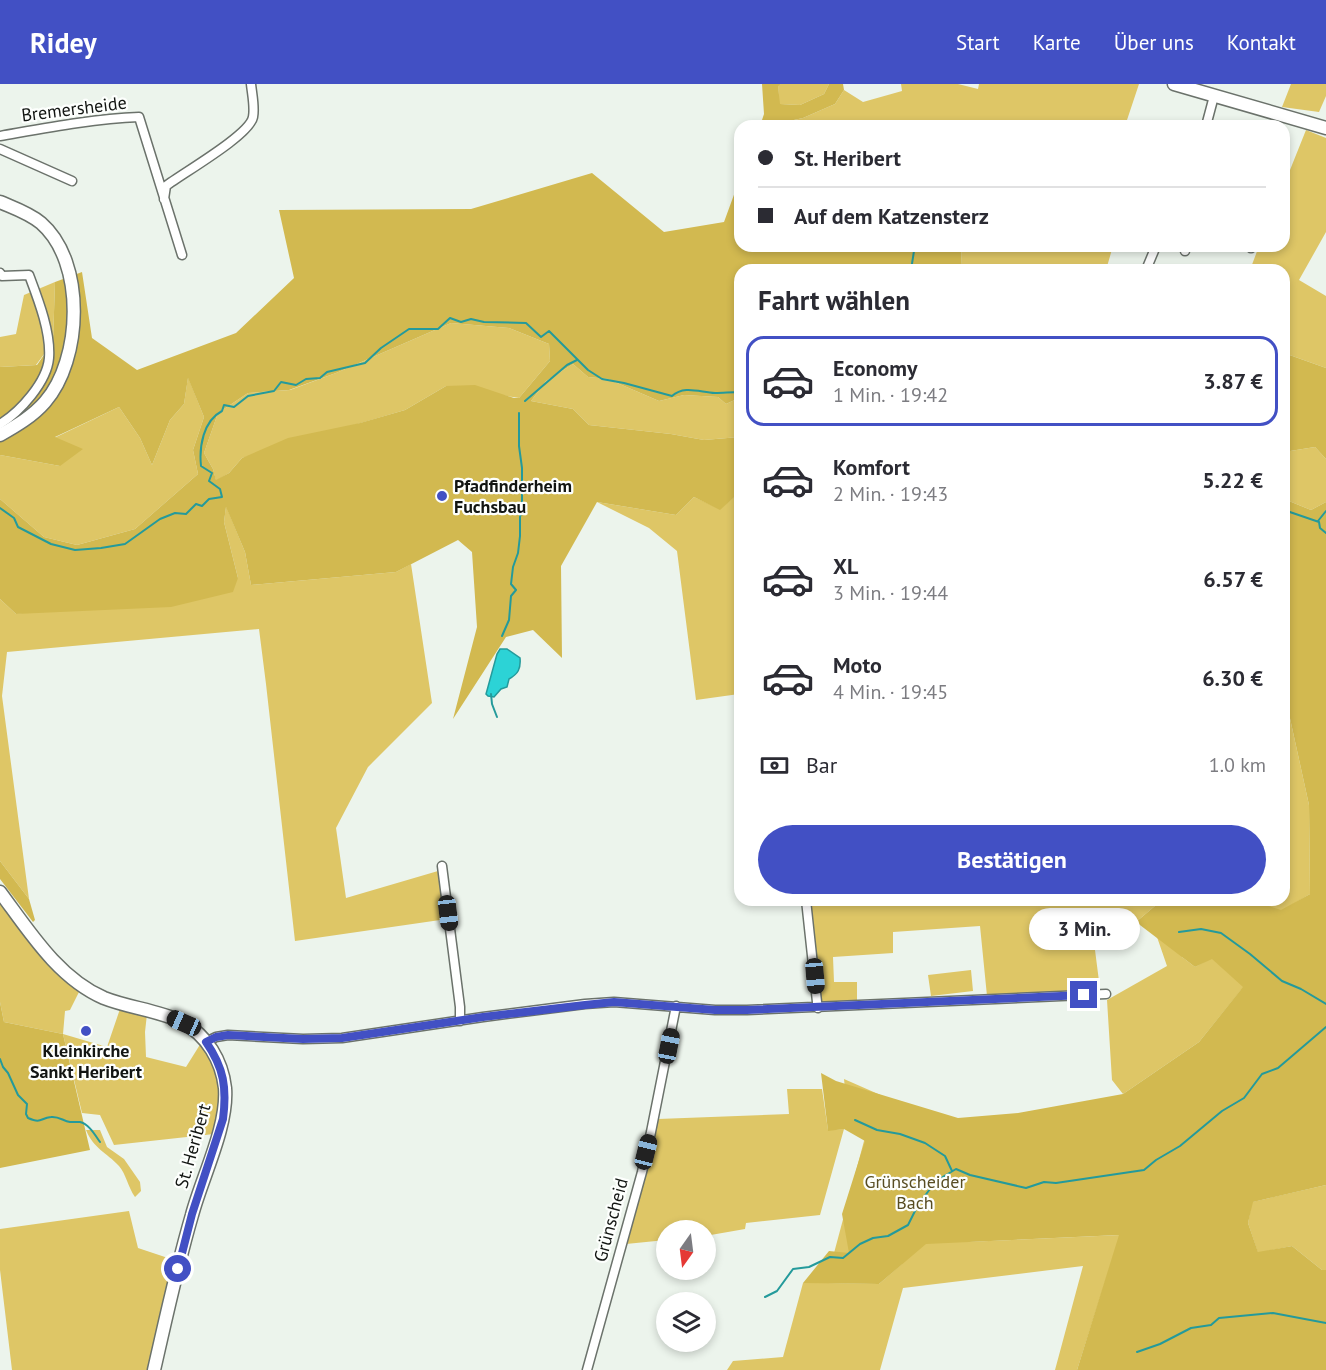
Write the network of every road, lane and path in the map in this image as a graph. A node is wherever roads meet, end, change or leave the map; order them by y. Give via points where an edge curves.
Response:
1 (251, 84) edge
2 (1174, 84) edge
3 (1214, 96) junction
4 (1208, 120) edge
5 (1326, 128) edge
6 (0, 136) edge
7 (0, 149) edge
8 (72, 181) dead end
9 (164, 200) junction
10 (0, 202) edge
11 (182, 255) dead end
12 (0, 273) edge
13 (0, 424) edge
14 (0, 435) edge
15 (442, 866) dead end
16 (0, 892) edge
17 (807, 906) edge
18 (1106, 994) dead end
19 (676, 1006) junction
20 (818, 1008) junction
21 (460, 1021) junction
22 (206, 1042) junction
23 (154, 1370) edge
24 (587, 1370) edge

1 - 9 street via 251,125 166,186
2 - 3 street
3 - 4 street
3 - 5 street
6 - 9 street, Bremersheide via 139,117
7 - 8 street
9 - 11 street, Bremersheide
10 - 14 street via 41,223 55,239 69,272 73,297 73,326 62,375 45,402
12 - 13 street via 29,275 43,317 49,359 28,400
15 - 21 street
16 - 22 street, St. Heribert via 49,955 86,988 117,1003 184,1023
17 - 20 street
18 - 20 street
19 - 20 street
19 - 21 street via 614,1002
19 - 24 street, Grünscheid via 642,1172
21 - 22 street via 342,1038 228,1035
22 - 23 street, St. Heribert via 222,1072 223,1119 192,1214

